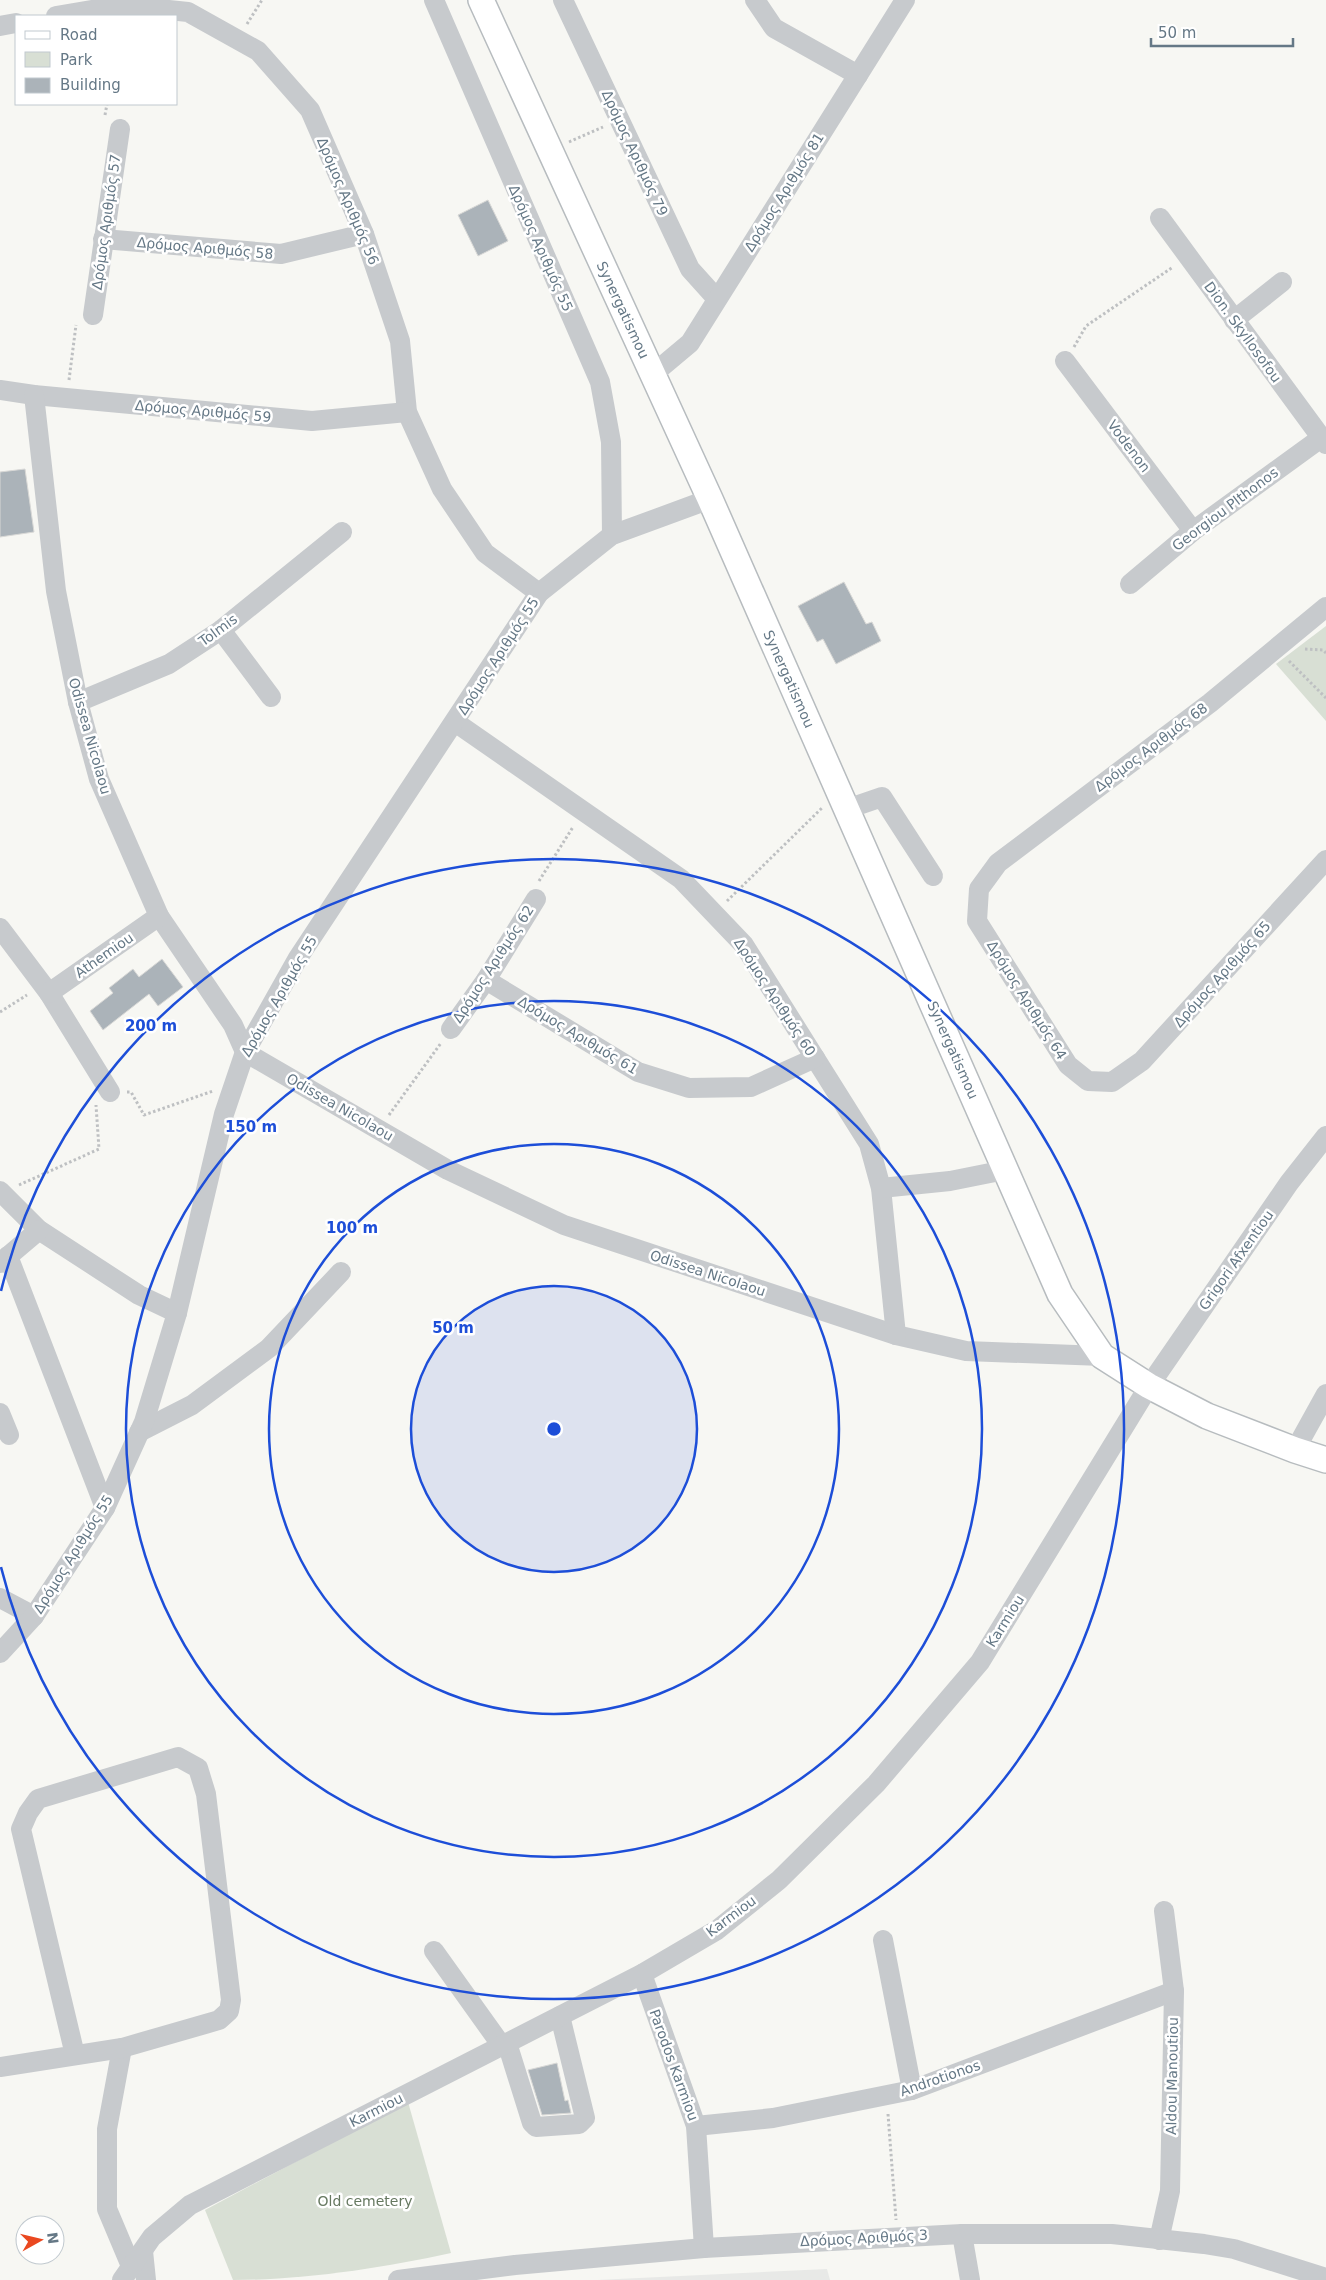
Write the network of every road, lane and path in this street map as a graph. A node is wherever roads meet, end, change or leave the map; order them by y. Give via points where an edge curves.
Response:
1 (262, 0) edge
2 (434, 0) edge
3 (481, 0) edge
4 (563, 0) edge
5 (754, 0) edge
6 (905, 0) edge
7 (62, 15) edge
8 (15, 23) edge
9 (0, 26) edge
10 (238, 40) junction
11 (858, 75) junction
12 (619, 120) junction
13 (120, 129) dead end
14 (551, 151) junction
15 (1160, 218) dead end
16 (364, 234) junction
17 (103, 239) junction
18 (1188, 257) junction
19 (1282, 282) dead end
20 (717, 299) junction
21 (93, 315) joint
22 (1234, 320) junction
23 (1065, 361) joint
24 (653, 374) junction
25 (0, 390) edge
26 (34, 395) junction
27 (67, 398) junction
28 (407, 412) junction
29 (1324, 441) edge
30 (710, 499) junction
31 (1193, 531) junction
32 (342, 532) dead end
33 (612, 535) junction
34 (1130, 584) dead end
35 (539, 592) junction
36 (1326, 607) edge
37 (222, 630) junction
38 (1277, 648) junction
39 (271, 697) dead end
40 (1326, 698) edge
41 (78, 702) junction
42 (455, 722) junction
43 (843, 800) junction
44 (583, 811) junction
45 (1326, 860) edge
46 (932, 876) dead end
47 (979, 889) joint
48 (536, 899) joint
49 (714, 913) junction
50 (158, 916) junction
51 (0, 928) edge
52 (486, 980) junction
53 (46, 989) junction
54 (0, 1012) edge
55 (451, 1029) joint
56 (245, 1052) junction
57 (815, 1058) junction
58 (1112, 1082) joint
59 (234, 1083) junction
60 (110, 1092) junction
61 (378, 1129) junction
62 (1326, 1136) edge
63 (1006, 1170) junction
64 (881, 1188) junction
65 (1, 1192) edge
66 (39, 1230) junction
67 (4, 1260) edge
68 (341, 1272) dead end
69 (177, 1313) junction
70 (896, 1335) junction
71 (1102, 1356) junction
72 (1149, 1386) junction
73 (1326, 1394) edge
74 (0, 1412) edge
75 (139, 1432) junction
76 (9, 1435) dead end
77 (1295, 1450) junction
78 (1326, 1460) edge
79 (105, 1508) junction
80 (0, 1598) edge
81 (34, 1616) junction
82 (0, 1653) edge
83 (1164, 1911) dead end
84 (883, 1940) dead end
85 (434, 1951) dead end
86 (642, 1974) junction
87 (1174, 1991) junction
88 (560, 2016) junction
89 (505, 2044) junction
90 (122, 2048) junction
91 (75, 2055) junction
92 (0, 2068) edge
93 (912, 2090) junction
94 (886, 2095) junction
95 (696, 2126) junction
96 (962, 2234) junction
97 (897, 2236) junction
98 (1159, 2240) junction
99 (704, 2248) junction
100 (132, 2265) edge
101 (1326, 2278) edge
102 (146, 2280) edge
103 (398, 2280) edge
104 (970, 2280) edge

1 - 10 path
2 - 33 street, Δρόμος Αριθμός 55 via 600,382 611,442
3 - 14 main road, Synergatismou
4 - 12 street, Δρόμος Αριθμός 79
5 - 11 street via 774,28
6 - 11 street, Δρόμος Αριθμός 81
7 - 10 street, Δρόμος Αριθμός 56 via 122,5 188,12
8 - 9 street
10 - 16 street, Δρόμος Αριθμός 56 via 258,51 310,110
11 - 20 street, Δρόμος Αριθμός 81
12 - 14 path
12 - 20 street, Δρόμος Αριθμός 79 via 690,270
13 - 17 street, Δρόμος Αριθμός 57
14 - 24 main road, Synergatismou
15 - 18 street, Dion. Skyllosofou
16 - 17 street, Δρόμος Αριθμός 58 via 281,254
16 - 28 street, Δρόμος Αριθμός 56 via 400,341
17 - 21 street, Δρόμος Αριθμός 57
18 - 22 street, Dion. Skyllosofou
18 - 23 path via 1086,326
19 - 22 street
20 - 24 street, Δρόμος Αριθμός 81 via 690,343
21 - 27 path via 76,320
22 - 29 street, Dion. Skyllosofou
23 - 31 street, Vodenon
24 - 30 main road, Synergatismou
25 - 26 street, Δρόμος Αριθμός 59
26 - 27 street, Δρόμος Αριθμός 59
26 - 41 street, Odissea Nicolaou via 56,591
27 - 28 street, Δρόμος Αριθμός 59 via 312,422
28 - 35 street, Δρόμος Αριθμός 56 via 442,489 485,554
29 - 31 street, Georgiou Plthonos
30 - 33 street, Δρόμος Αριθμός 55
30 - 43 main road, Synergatismou
31 - 34 street, Georgiou Plthonos
32 - 37 street, Tolmis
33 - 35 street, Δρόμος Αριθμός 55
35 - 42 street, Δρόμος Αριθμός 55
36 - 38 street, Δρόμος Αριθμός 68
37 - 39 street
37 - 41 street, Tolmis via 169,664
38 - 40 path
38 - 47 street, Δρόμος Αριθμός 68 via 1210,703 998,863
41 - 50 street, Odissea Nicolaou via 99,779
42 - 44 street, Δρόμος Αριθμός 60
42 - 56 street, Δρόμος Αριθμός 55 via 298,958
43 - 46 street via 882,798
43 - 49 path
43 - 63 main road, Synergatismou
44 - 48 path via 533,889
44 - 49 street, Δρόμος Αριθμός 60 via 681,880
45 - 58 street, Δρόμος Αριθμός 65 via 1142,1061
47 - 58 street, Δρόμος Αριθμός 64 via 976,921 1068,1065 1088,1081
48 - 52 street, Δρόμος Αριθμός 62
49 - 57 street, Δρόμος Αριθμός 60 via 744,945
50 - 53 street, Athemiou
50 - 56 street, Odissea Nicolaou via 233,1025
51 - 53 street
52 - 55 street, Δρόμος Αριθμός 62
52 - 57 street, Δρόμος Αριθμός 61 via 638,1072 689,1088 751,1087
53 - 54 path
53 - 60 street
55 - 61 path
56 - 59 street, Δρόμος Αριθμός 55
56 - 61 street, Odissea Nicolaou
57 - 64 street, Δρόμος Αριθμός 60 via 869,1144
59 - 60 path via 144,1115 131,1092
59 - 69 street, Δρόμος Αριθμός 55
60 - 65 path via 96,1105 99,1149
61 - 70 street, Odissea Nicolaou via 448,1170 564,1225
62 - 72 street, Grigori Afxentiou via 1289,1183
63 - 64 street via 950,1181
63 - 71 main road, Synergatismou via 1060,1294
64 - 70 street, Δρόμος Αριθμός 60
65 - 66 street
66 - 67 street
66 - 69 street via 139,1295
67 - 79 street
68 - 75 street via 269,1348 192,1405
69 - 75 street, Δρόμος Αριθμός 55
70 - 71 street, Odissea Nicolaou via 966,1351
71 - 72 main road
72 - 77 main road via 1207,1416
72 - 86 street, Karmiou via 980,1662 876,1784 779,1880 717,1930
73 - 77 street
74 - 76 street
75 - 79 street, Δρόμος Αριθμός 55
77 - 78 main road
79 - 81 street, Δρόμος Αριθμός 55
80 - 81 street
81 - 82 street, Δρόμος Αριθμός 55
83 - 87 street, Aldou Manoutiou
84 - 93 street
85 - 89 street
86 - 88 street, Karmiou
86 - 95 street, Parodos Karmiou
87 - 93 street, Androtionos
87 - 98 street, Aldou Manoutiou via 1170,2191
88 - 89 street, Karmiou
88 - 89 street via 585,2118 578,2124 536,2127 532,2123
89 - 100 street, Karmiou via 190,2205 152,2237
90 - 91 street
90 - 91 street via 219,2020 229,2010 231,2000 206,1794 198,1768 178,1757 38,1799 21,1829
90 - 100 street via 107,2129 107,2209
91 - 92 street
93 - 94 street, Androtionos
94 - 95 street, Androtionos via 773,2118
94 - 97 path
95 - 99 street, Parodos Karmiou
96 - 97 street, Δρόμος Αριθμός 3
96 - 98 street, Δρόμος Αριθμός 3 via 1112,2234
96 - 104 street
97 - 99 street, Δρόμος Αριθμός 3
98 - 101 street, Δρόμος Αριθμός 3 via 1234,2249
99 - 103 street, Δρόμος Αριθμός 3 via 515,2265
100 - 102 street

